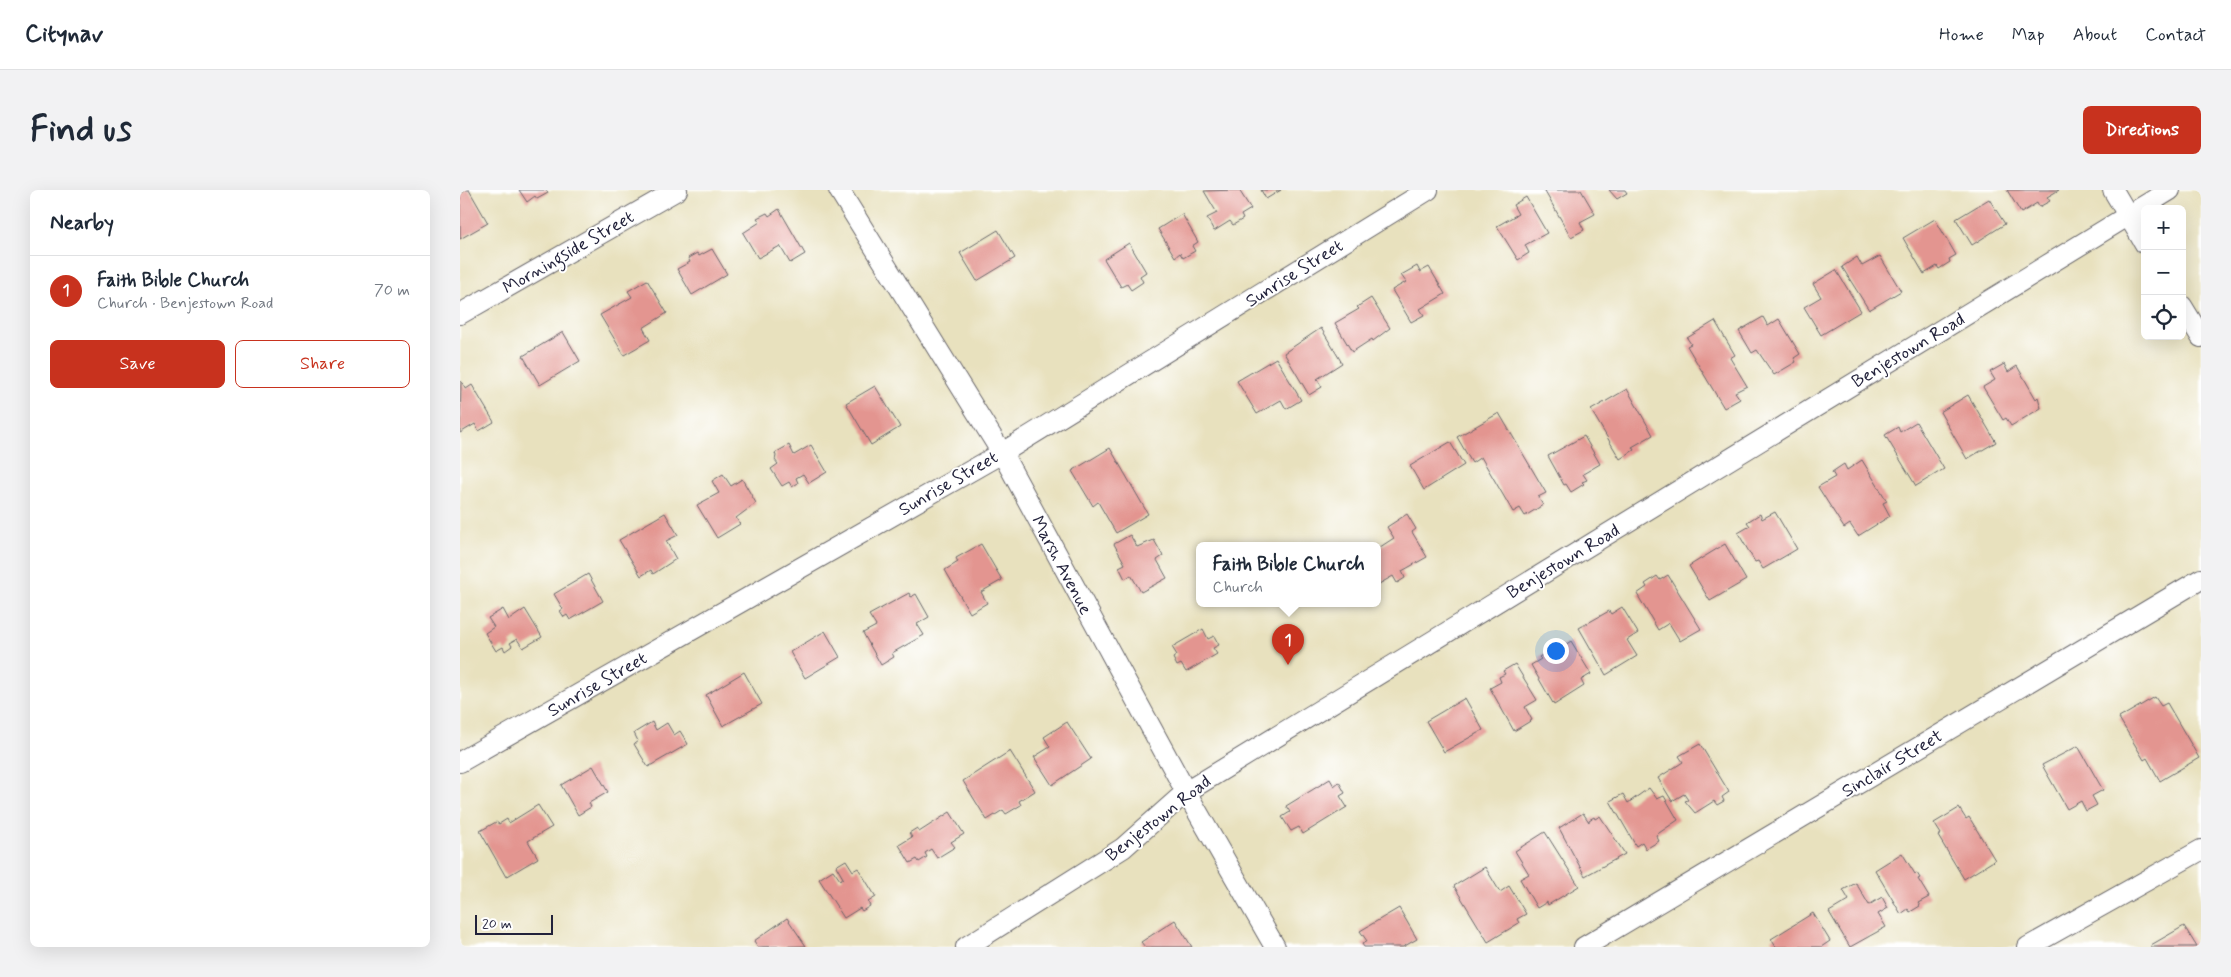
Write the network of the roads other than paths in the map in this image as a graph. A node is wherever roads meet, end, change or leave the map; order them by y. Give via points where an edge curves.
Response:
1 (677, 190) edge
2 (839, 190) edge
3 (1428, 190) edge
4 (2113, 190) edge
5 (2170, 190) edge
6 (2128, 216) junction
7 (2141, 237) edge
8 (2186, 313) edge
9 (460, 314) edge
10 (2201, 337) edge
11 (1002, 453) junction
12 (2201, 579) edge
13 (460, 762) edge
14 (1186, 792) junction
15 (2201, 850) edge
16 (966, 947) edge
17 (1275, 947) edge
18 (1584, 947) edge
19 (2028, 947) edge

1 - 9 street, Morningside Street
2 - 11 street, Marsh Avenue
3 - 11 street, Sunrise Street
4 - 6 street
5 - 6 street, Benjestown Road
6 - 7 street
6 - 14 street, Benjestown Road
8 - 10 street
11 - 13 street, Sunrise Street
11 - 14 street, Marsh Avenue
12 - 18 street, Sinclair Street
14 - 16 street, Benjestown Road via 1123,848
14 - 17 street, Marsh Avenue
15 - 19 street

